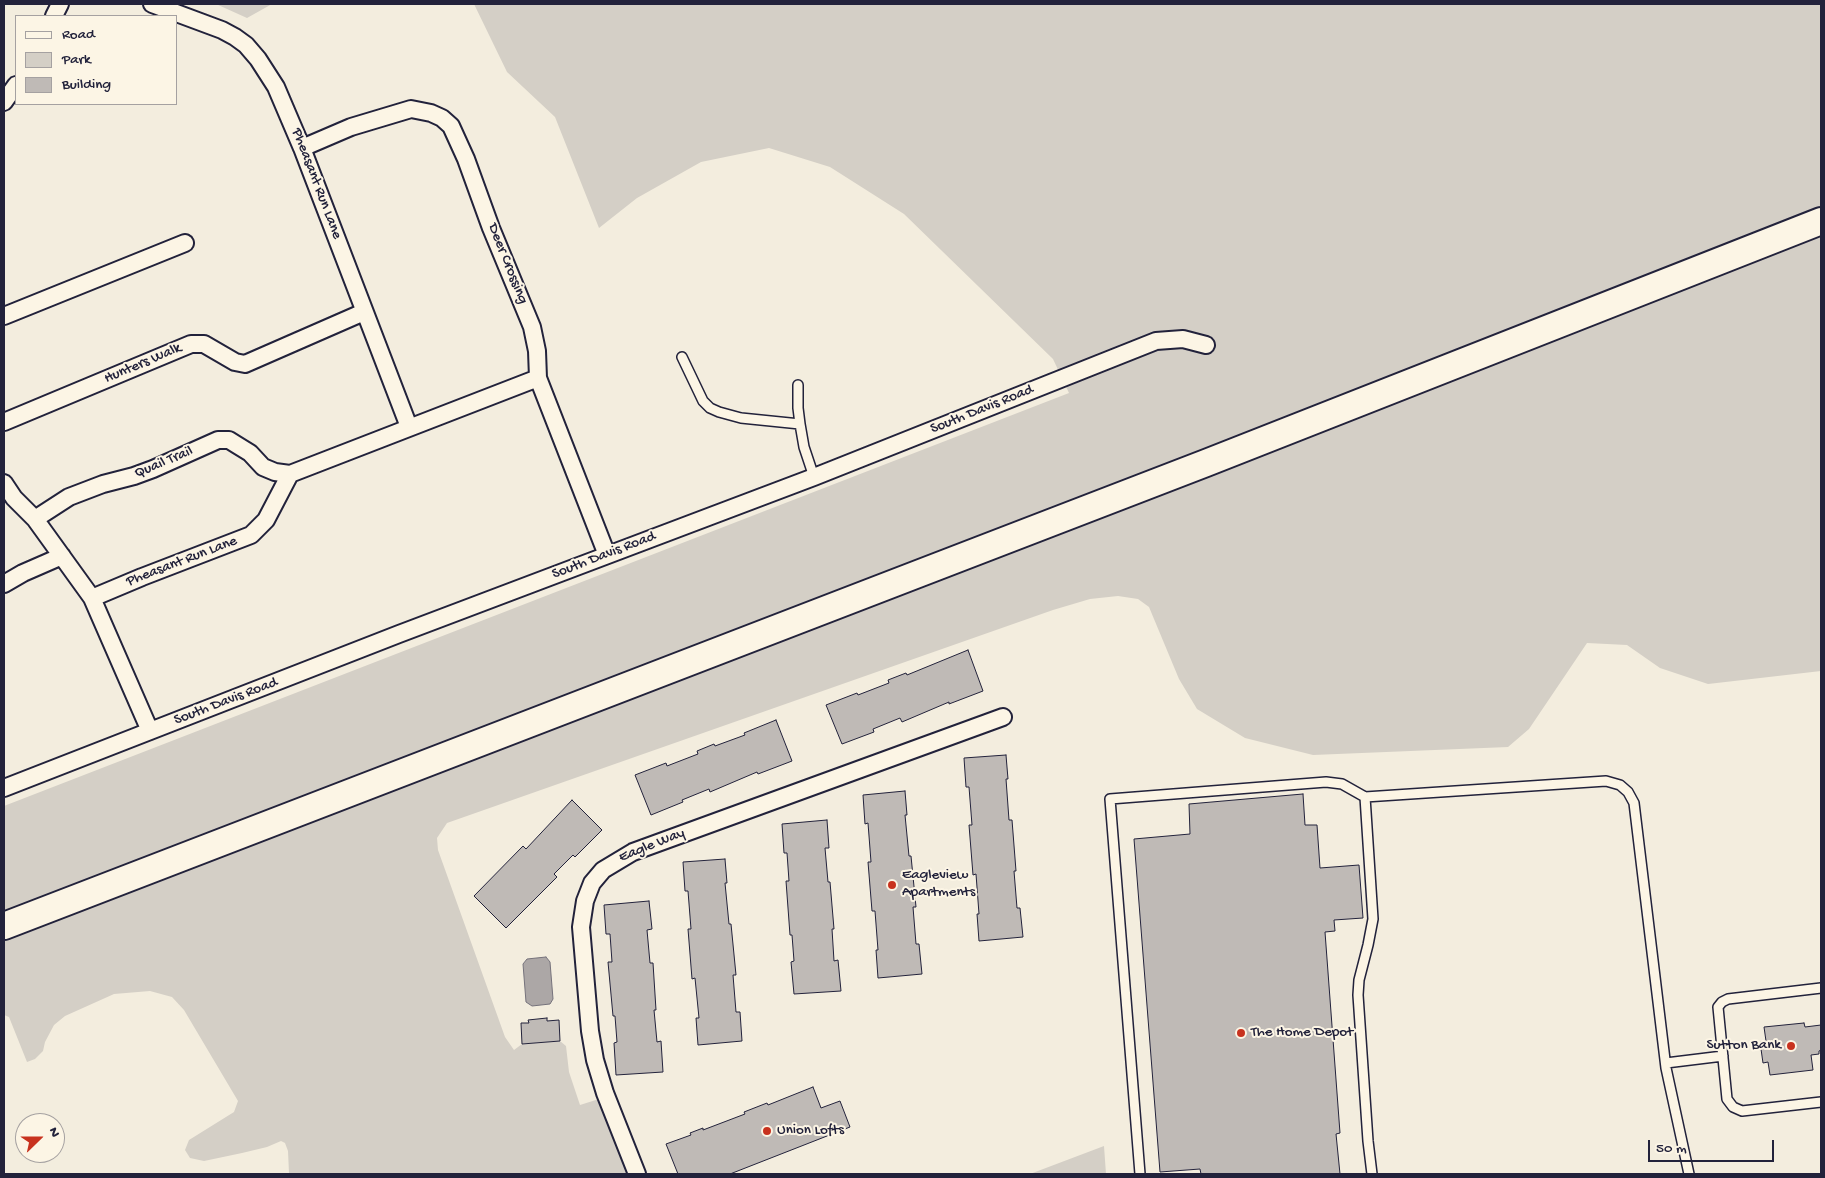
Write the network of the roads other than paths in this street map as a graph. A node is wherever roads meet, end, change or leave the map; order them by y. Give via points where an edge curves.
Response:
1 (152, 4) edge
2 (15, 86) edge
3 (4, 102) edge
4 (302, 148) junction
5 (1821, 221) edge
6 (185, 243) dead end
7 (364, 312) junction
8 (4, 316) edge
9 (1206, 345) dead end
10 (682, 357) dead end
11 (538, 378) junction
12 (798, 385) dead end
13 (4, 422) edge
14 (800, 424) junction
15 (409, 427) junction
16 (290, 474) junction
17 (814, 477) junction
18 (4, 483) edge
19 (35, 519) junction
20 (607, 555) junction
21 (62, 556) junction
22 (4, 584) edge
23 (92, 598) junction
24 (1003, 717) dead end
25 (150, 731) junction
26 (4, 788) edge
27 (1365, 797) junction
28 (4, 926) edge
29 (1821, 988) edge
30 (1723, 1056) junction
31 (1666, 1063) junction
32 (1821, 1102) edge
33 (637, 1174) edge
34 (1140, 1174) edge
35 (1372, 1174) edge
36 (1689, 1174) edge

1 - 4 street, Pheasant Run Lane via 222,30 246,45 276,87
2 - 3 street
4 - 7 street, Pheasant Run Lane
4 - 11 street, Deer Crossing via 351,127 411,109 424,110 446,121 466,159 532,327
5 - 28 main road
6 - 8 street
7 - 13 street, Hunters Walk via 245,364 235,362 204,344 191,344
7 - 15 street, Pheasant Run Lane
9 - 17 street, South Davis Road via 1183,339 1156,341
10 - 14 lane via 703,401 710,408 741,418
11 - 15 street
11 - 20 street, Deer Crossing
12 - 14 lane
14 - 17 lane
15 - 16 street
16 - 19 street, Quail Trail via 264,467 250,453 229,440 218,440 153,469 69,497
16 - 23 street, Pheasant Run Lane via 266,520 251,536
17 - 20 street, South Davis Road
18 - 19 street
19 - 21 street
20 - 25 street, South Davis Road
21 - 22 street
21 - 23 street
23 - 25 street
24 - 33 street, Eagle Way via 633,852 603,870 592,882 581,926 590,1031 605,1093
25 - 26 street, South Davis Road
27 - 31 lane via 1606,781 1620,785 1628,792 1634,803 1638,826
27 - 34 lane via 1342,784 1326,782 1110,799
27 - 35 lane via 1373,919 1358,996
29 - 30 lane via 1722,1002 1718,1007
30 - 31 lane
30 - 32 lane via 1728,1099 1733,1107 1742,1111
31 - 36 lane

